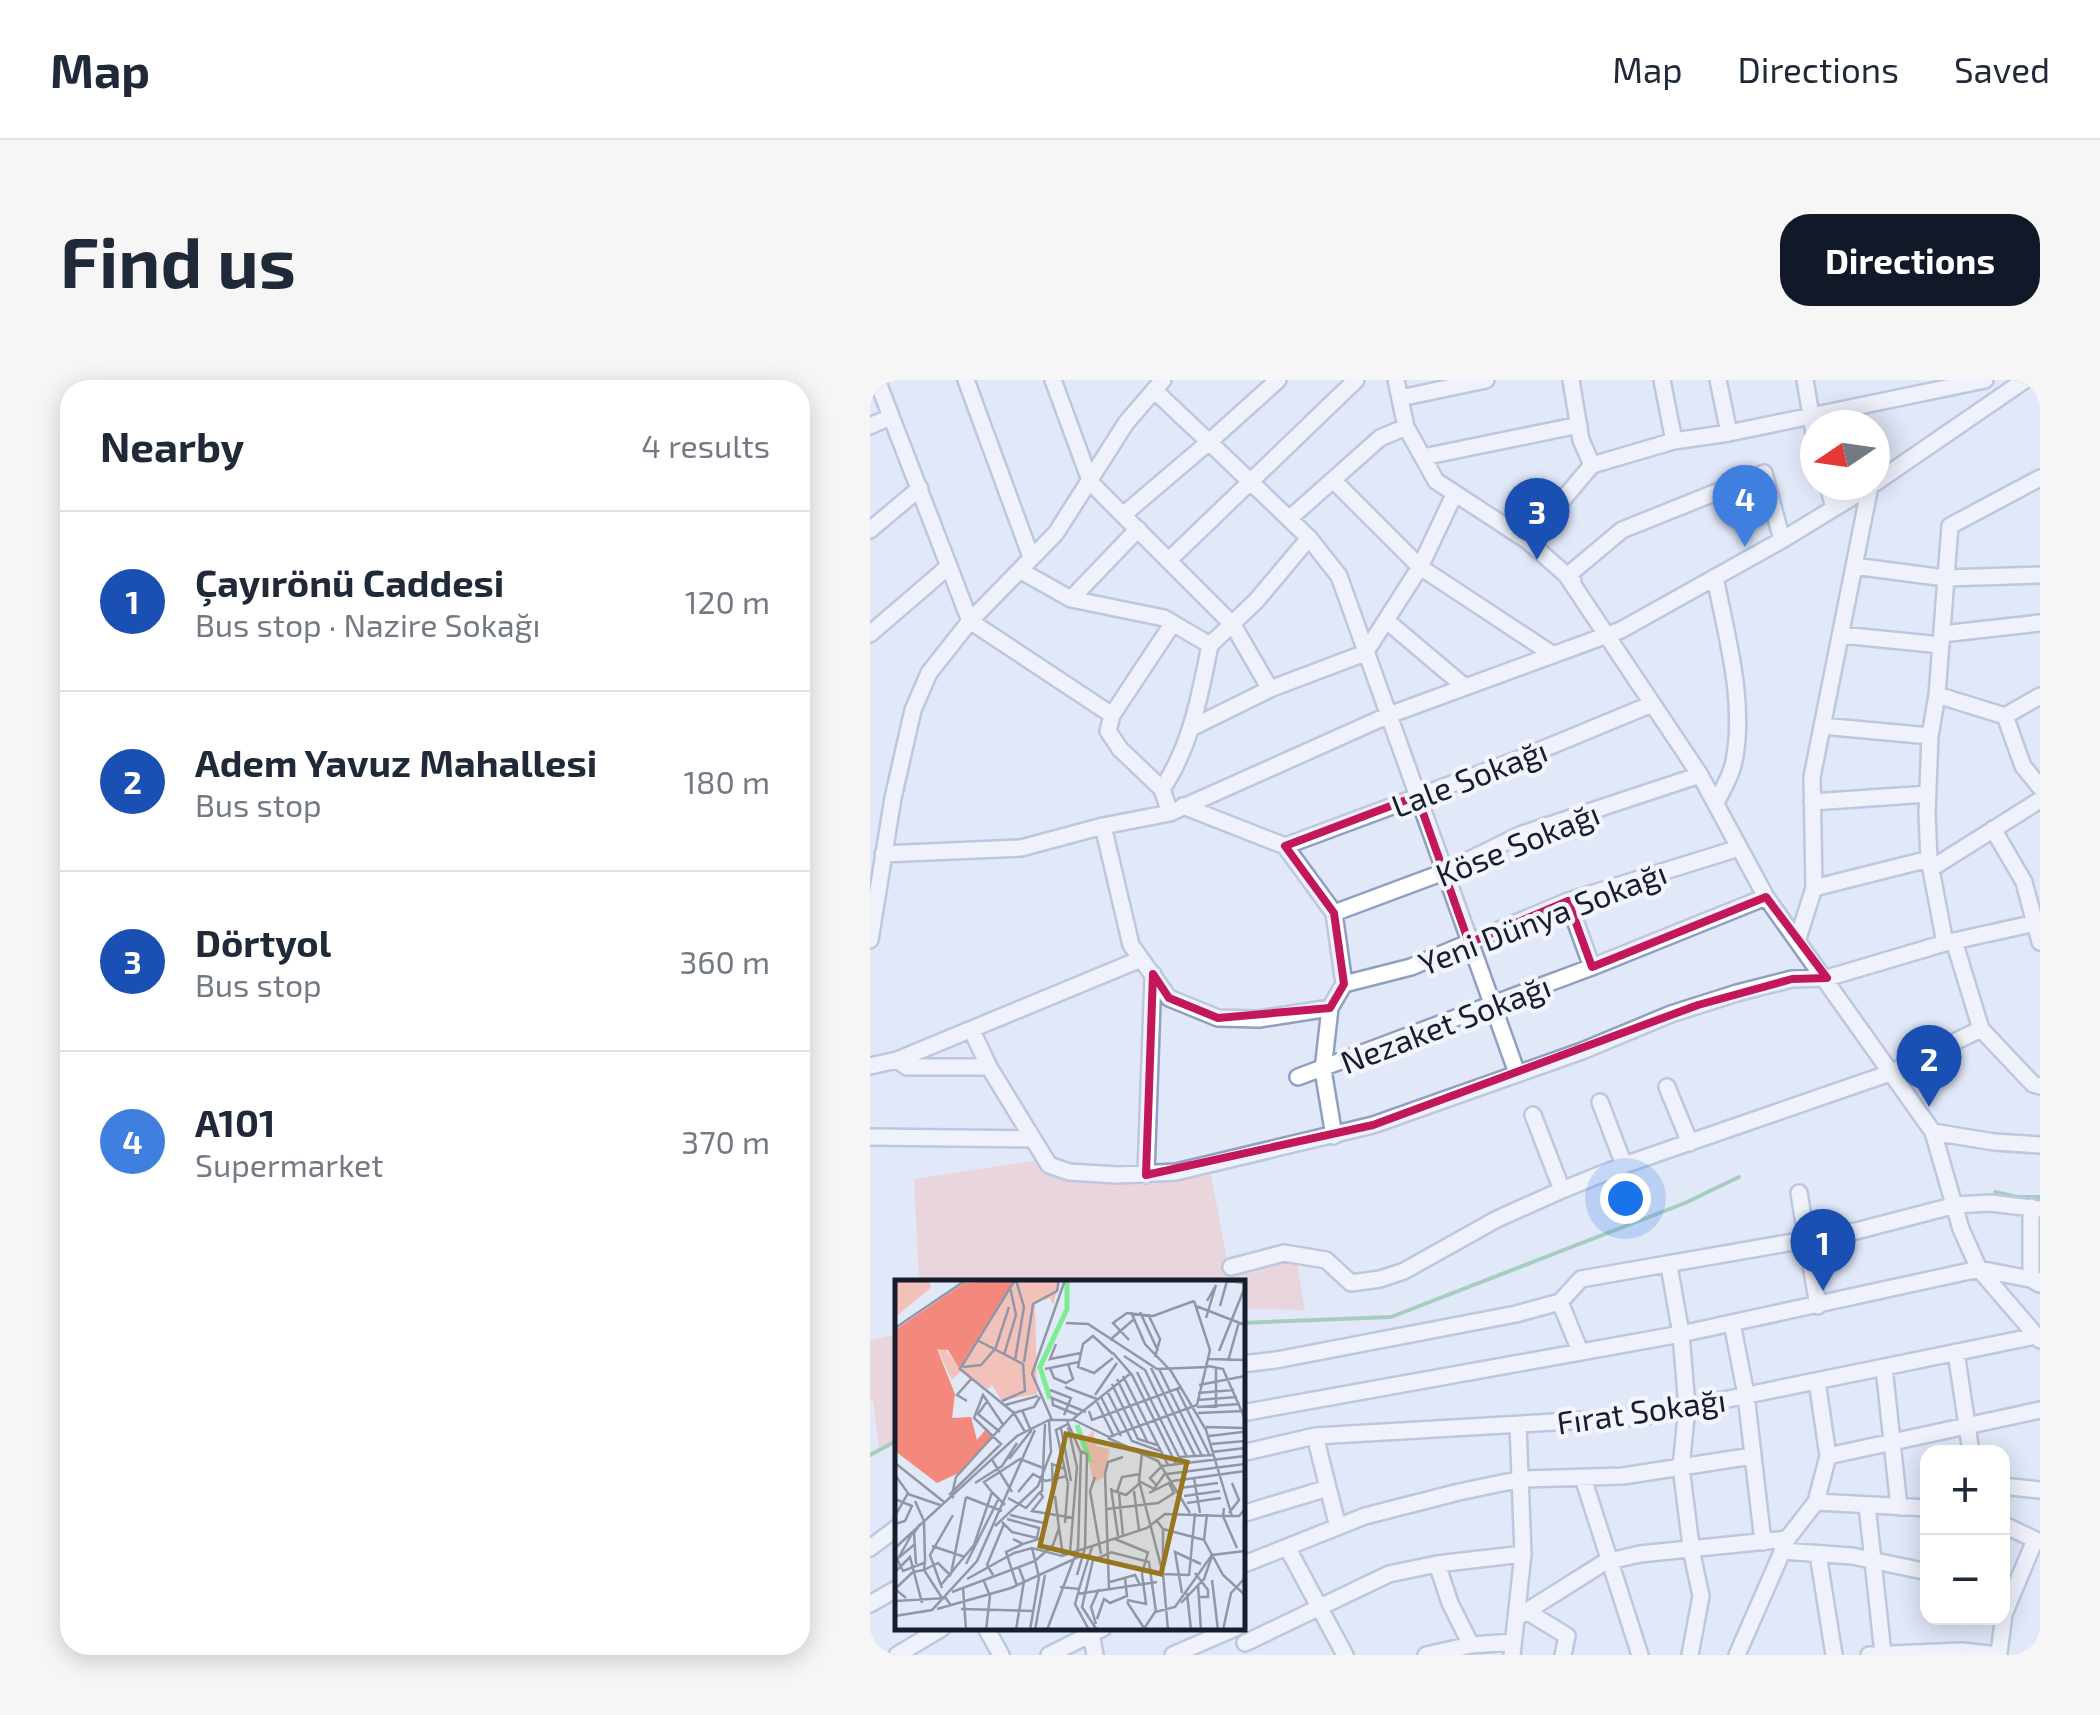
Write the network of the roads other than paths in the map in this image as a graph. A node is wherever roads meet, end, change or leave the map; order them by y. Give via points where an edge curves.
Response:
1 (877, 380) edge
2 (966, 380) edge
3 (1052, 380) edge
4 (1278, 380) edge
5 (1356, 380) edge
6 (1396, 380) edge
7 (1486, 380) edge
8 (1571, 380) edge
9 (1662, 380) edge
10 (1718, 380) edge
11 (1805, 380) edge
12 (1982, 380) edge
13 (2025, 380) edge
14 (1152, 387) edge
15 (1400, 398) junction
16 (1808, 410) edge
17 (1838, 410) edge
18 (890, 416) junction
19 (1800, 418) edge
20 (1579, 425) junction
21 (870, 426) edge
22 (1406, 427) junction
23 (1729, 433) junction
24 (1674, 441) junction
25 (1210, 442) junction
26 (1423, 458) junction
27 (1592, 464) junction
28 (1890, 473) edge
29 (2040, 478) edge
30 (1333, 480) junction
31 (1251, 481) junction
32 (1091, 482) junction
33 (920, 488) junction
34 (1455, 494) junction
35 (1832, 500) edge
36 (1847, 500) edge
37 (1869, 500) edge
38 (1834, 508) junction
39 (1123, 515) junction
40 (1289, 519) junction
41 (1138, 529) junction
42 (870, 530) edge
43 (1309, 538) junction
44 (1782, 540) junction
45 (1528, 541) junction
46 (1168, 560) junction
47 (1026, 564) junction
48 (948, 566) junction
49 (1854, 566) junction
50 (1420, 567) junction
51 (1568, 576) junction
52 (2040, 576) edge
53 (1715, 577) junction
54 (1945, 578) junction
55 (1071, 599) junction
56 (970, 621) junction
57 (1388, 622) junction
58 (1173, 623) junction
59 (2040, 623) edge
60 (1233, 625) junction
61 (1614, 633) junction
62 (870, 634) edge
63 (1841, 635) junction
64 (1941, 639) junction
65 (1210, 645) junction
66 (1365, 654) junction
67 (1552, 654) junction
68 (1465, 686) junction
69 (1270, 689) junction
70 (1937, 695) junction
71 (2040, 696) edge
72 (1652, 704) junction
73 (1112, 715) junction
74 (1389, 715) junction
75 (2006, 716) junction
76 (1822, 726) junction
77 (1191, 728) junction
78 (1930, 736) junction
79 (1700, 775) junction
80 (1162, 789) junction
81 (2040, 789) edge
82 (1928, 794) junction
83 (1417, 796) junction
84 (1812, 802) junction
85 (1716, 803) junction
86 (1176, 809) junction
87 (1103, 826) junction
88 (1994, 829) junction
89 (1285, 846) junction
90 (1739, 848) junction
91 (883, 854) junction
92 (1930, 863) junction
93 (1444, 872) junction
94 (1814, 888) junction
95 (1766, 898) junction
96 (1568, 902) junction
97 (1334, 913) junction
98 (2037, 923) edge
99 (1798, 938) junction
100 (870, 940) edge
101 (1949, 942) junction
102 (2040, 942) edge
103 (1469, 943) junction
104 (1142, 959) junction
105 (1592, 968) junction
106 (1152, 974) junction
107 (1827, 978) junction
108 (1344, 984) junction
109 (1492, 1005) junction
110 (1330, 1008) junction
111 (1981, 1029) junction
112 (972, 1031) junction
113 (897, 1060) junction
114 (870, 1066) edge
115 (989, 1068) junction
116 (1323, 1070) junction
117 (1894, 1072) junction
118 (1517, 1073) junction
119 (1298, 1077) dead end
120 (2040, 1086) edge
121 (1667, 1087) dead end
122 (1600, 1102) dead end
123 (1533, 1115) dead end
124 (1933, 1132) junction
125 (1334, 1136) junction
126 (870, 1137) edge
127 (1032, 1139) junction
128 (1690, 1143) junction
129 (2040, 1145) edge
130 (1624, 1166) junction
131 (1146, 1175) junction
132 (1562, 1190) junction
133 (1799, 1193) dead end
134 (1956, 1204) junction
135 (2036, 1208) edge
136 (1808, 1240) junction
137 (1669, 1266) junction
138 (1231, 1267) dead end
139 (1979, 1269) junction
140 (2037, 1282) edge
141 (1560, 1302) junction
142 (1818, 1306) junction
143 (1732, 1323) junction
144 (1681, 1334) junction
145 (2038, 1338) edge
146 (1580, 1351) junction
147 (1956, 1352) junction
148 (1245, 1364) edge
149 (1884, 1367) junction
150 (1817, 1381) junction
151 (1746, 1395) junction
152 (1687, 1407) junction
153 (2040, 1410) edge
154 (1245, 1412) edge
155 (1968, 1425) junction
156 (1518, 1426) junction
157 (1315, 1436) junction
158 (1892, 1442) junction
159 (1970, 1445) edge
160 (1245, 1452) edge
161 (1752, 1456) junction
162 (1828, 1456) junction
163 (1682, 1466) junction
164 (1583, 1478) junction
165 (1521, 1479) junction
166 (2010, 1487) edge
167 (1328, 1488) junction
168 (2040, 1490) edge
169 (1816, 1502) junction
170 (1868, 1505) junction
171 (1899, 1506) junction
172 (1920, 1507) edge
173 (1245, 1513) edge
174 (1338, 1526) junction
175 (2010, 1528) edge
176 (895, 1529) edge
177 (2038, 1541) edge
178 (1763, 1542) junction
179 (1785, 1545) junction
180 (1288, 1547) junction
181 (870, 1548) edge
182 (1692, 1549) junction
183 (1522, 1554) junction
184 (1818, 1554) junction
185 (1612, 1561) junction
186 (1873, 1561) junction
187 (1245, 1564) edge
188 (1436, 1564) junction
189 (1920, 1570) edge
190 (895, 1590) edge
191 (2010, 1594) edge
192 (870, 1604) edge
193 (1318, 1608) junction
194 (1522, 1615) junction
195 (2002, 1625) edge
196 (939, 1630) edge
197 (987, 1630) edge
198 (1093, 1630) edge
199 (1095, 1630) edge
200 (1242, 1638) edge
201 (1470, 1644) junction
202 (1512, 1648) edge
203 (1962, 1653) edge
204 (1876, 1654) edge
205 (1999, 1654) edge
206 (897, 1655) edge
207 (1001, 1655) edge
208 (1049, 1655) edge
209 (1096, 1655) edge
210 (1173, 1655) edge
211 (1345, 1655) edge
212 (1426, 1655) edge
213 (1564, 1655) edge
214 (1640, 1655) edge
215 (1690, 1655) edge
216 (1737, 1655) edge
217 (1834, 1655) edge

1 - 18 street
2 - 47 street
3 - 32 street
4 - 25 street
5 - 31 street
6 - 15 street
7 - 15 street
8 - 20 street
9 - 24 street
10 - 23 street
11 - 16 street
12 - 17 street
13 - 28 street
14 - 25 street
14 - 32 street
15 - 22 street
18 - 21 street
18 - 33 street
19 - 23 street
20 - 26 street
20 - 27 street
22 - 26 street
22 - 30 street via 1380,438
23 - 24 street
24 - 27 street
25 - 31 street
25 - 39 street
26 - 34 street via 1436,481
27 - 45 street
29 - 54 street via 1950,526
30 - 40 street
30 - 50 street
31 - 40 street
31 - 46 street
32 - 39 street
32 - 47 street
33 - 42 street
33 - 48 street
34 - 45 street
34 - 50 street
35 - 38 street
36 - 38 street
37 - 49 street
38 - 44 street
39 - 41 street
40 - 43 street
41 - 46 street
41 - 55 street
43 - 60 street
43 - 66 street via 1339,576
44 - 51 street via 1764,472 1622,530
44 - 53 street
45 - 51 street
46 - 60 street
47 - 55 street
47 - 56 street
48 - 56 street
48 - 62 street
49 - 54 street
49 - 63 street
50 - 57 street
50 - 67 street
51 - 61 street
52 - 54 street
53 - 61 street
53 - 85 street via 1738,721 1734,763
54 - 64 street
55 - 58 street
56 - 73 street
56 - 91 street via 928,674 914,710
57 - 66 street
57 - 68 street
58 - 65 street
58 - 73 street
59 - 64 street
60 - 65 street
60 - 69 street
61 - 67 street
61 - 72 street
63 - 64 street
63 - 76 street
64 - 70 street
65 - 77 street
66 - 69 street
66 - 74 street
67 - 68 street
68 - 74 street
69 - 77 street
70 - 75 street
70 - 78 street
71 - 75 street
72 - 79 street
72 - 83 street, Lale Sokağı
73 - 80 street via 1108,731 1120,749
74 - 83 street
74 - 86 street
75 - 81 street
76 - 78 street
76 - 84 street
77 - 80 street
78 - 82 street
79 - 85 street
79 - 93 street, Köse Sokağı via 1522,834
80 - 86 street
81 - 88 street
82 - 84 street
82 - 92 street
83 - 89 street, Lale Sokağı
83 - 93 street
84 - 94 street
85 - 90 street
86 - 87 street
86 - 89 street
87 - 91 street via 1020,848
87 - 104 street via 1131,945
88 - 92 street
88 - 98 street via 2024,882
89 - 97 street
90 - 95 street
90 - 96 street, Yeni Dünya Sokağı
91 - 100 street
92 - 94 street
92 - 101 street
93 - 97 street, Köse Sokağı
93 - 103 street
94 - 99 street
95 - 99 street
95 - 105 street, Nezaket Sokağı
96 - 103 street, Yeni Dünya Sokağı
96 - 105 street, Nezaket Sokağı
97 - 108 street
98 - 101 street
98 - 102 street
99 - 107 street
101 - 107 street
101 - 111 street
103 - 108 street, Yeni Dünya Sokağı
103 - 109 street
104 - 106 street
104 - 112 street
105 - 109 street, Nezaket Sokağı
106 - 110 street via 1169,998 1218,1018 1260,1020
106 - 131 street
107 - 117 street
107 - 118 street via 1792,979 1711,1000
108 - 110 street
109 - 116 street, Nezaket Sokağı
109 - 118 street
110 - 116 street
111 - 117 street
111 - 120 street
112 - 113 street
112 - 115 street
113 - 114 street
113 - 115 street via 907,1067
115 - 127 street
116 - 119 street, Nezaket Sokağı
116 - 125 street
117 - 124 street
117 - 128 street
118 - 125 street
121 - 128 street
122 - 130 street
123 - 132 street
124 - 129 street
124 - 134 street
125 - 131 street
126 - 127 street
127 - 131 street via 1054,1168
128 - 130 street
130 - 132 street
132 - 138 street via 1380,1279 1351,1283 1326,1260 1284,1253
133 - 136 street
134 - 135 street
134 - 136 street
134 - 139 street
135 - 140 street
136 - 137 street
136 - 142 street
137 - 141 street via 1581,1279
137 - 144 street
139 - 140 street
139 - 142 street
139 - 145 street
141 - 146 street
141 - 148 street
142 - 143 street
143 - 144 street
143 - 151 street
144 - 146 street
144 - 152 street
145 - 147 street, Fırat Sokağı
146 - 154 street
147 - 149 street, Fırat Sokağı
147 - 155 street
149 - 150 street, Fırat Sokağı
149 - 158 street
150 - 151 street, Fırat Sokağı
150 - 162 street
151 - 152 street, Fırat Sokağı
151 - 161 street
152 - 156 street, Fırat Sokağı
152 - 163 street
153 - 155 street
155 - 158 street
155 - 159 street
156 - 157 street, Fırat Sokağı
156 - 165 street
157 - 160 street, Fırat Sokağı
157 - 167 street
158 - 162 street
158 - 171 street
161 - 163 street
161 - 178 street
162 - 169 street
163 - 164 street
163 - 182 street
164 - 165 street
164 - 185 street
165 - 174 street
165 - 183 street
166 - 168 street
167 - 173 street
167 - 174 street
169 - 170 street
169 - 179 street
170 - 171 street
170 - 186 street
171 - 172 street
174 - 180 street
175 - 177 street
176 - 181 street
177 - 191 street
178 - 179 street
178 - 182 street
179 - 184 street
179 - 216 street
180 - 187 street
180 - 193 street
182 - 185 street
182 - 215 street via 1701,1596
183 - 188 street
183 - 194 street
184 - 186 street
184 - 217 street
185 - 194 street
185 - 214 street
186 - 189 street
186 - 204 street
188 - 193 street via 1389,1574
188 - 201 street
190 - 192 street
193 - 200 street
193 - 211 street
194 - 202 street
194 - 213 street via 1566,1636
195 - 205 street
196 - 206 street
197 - 207 street
198 - 208 street
199 - 209 street
200 - 210 street
201 - 202 street
201 - 212 street
203 - 204 street
203 - 205 street

